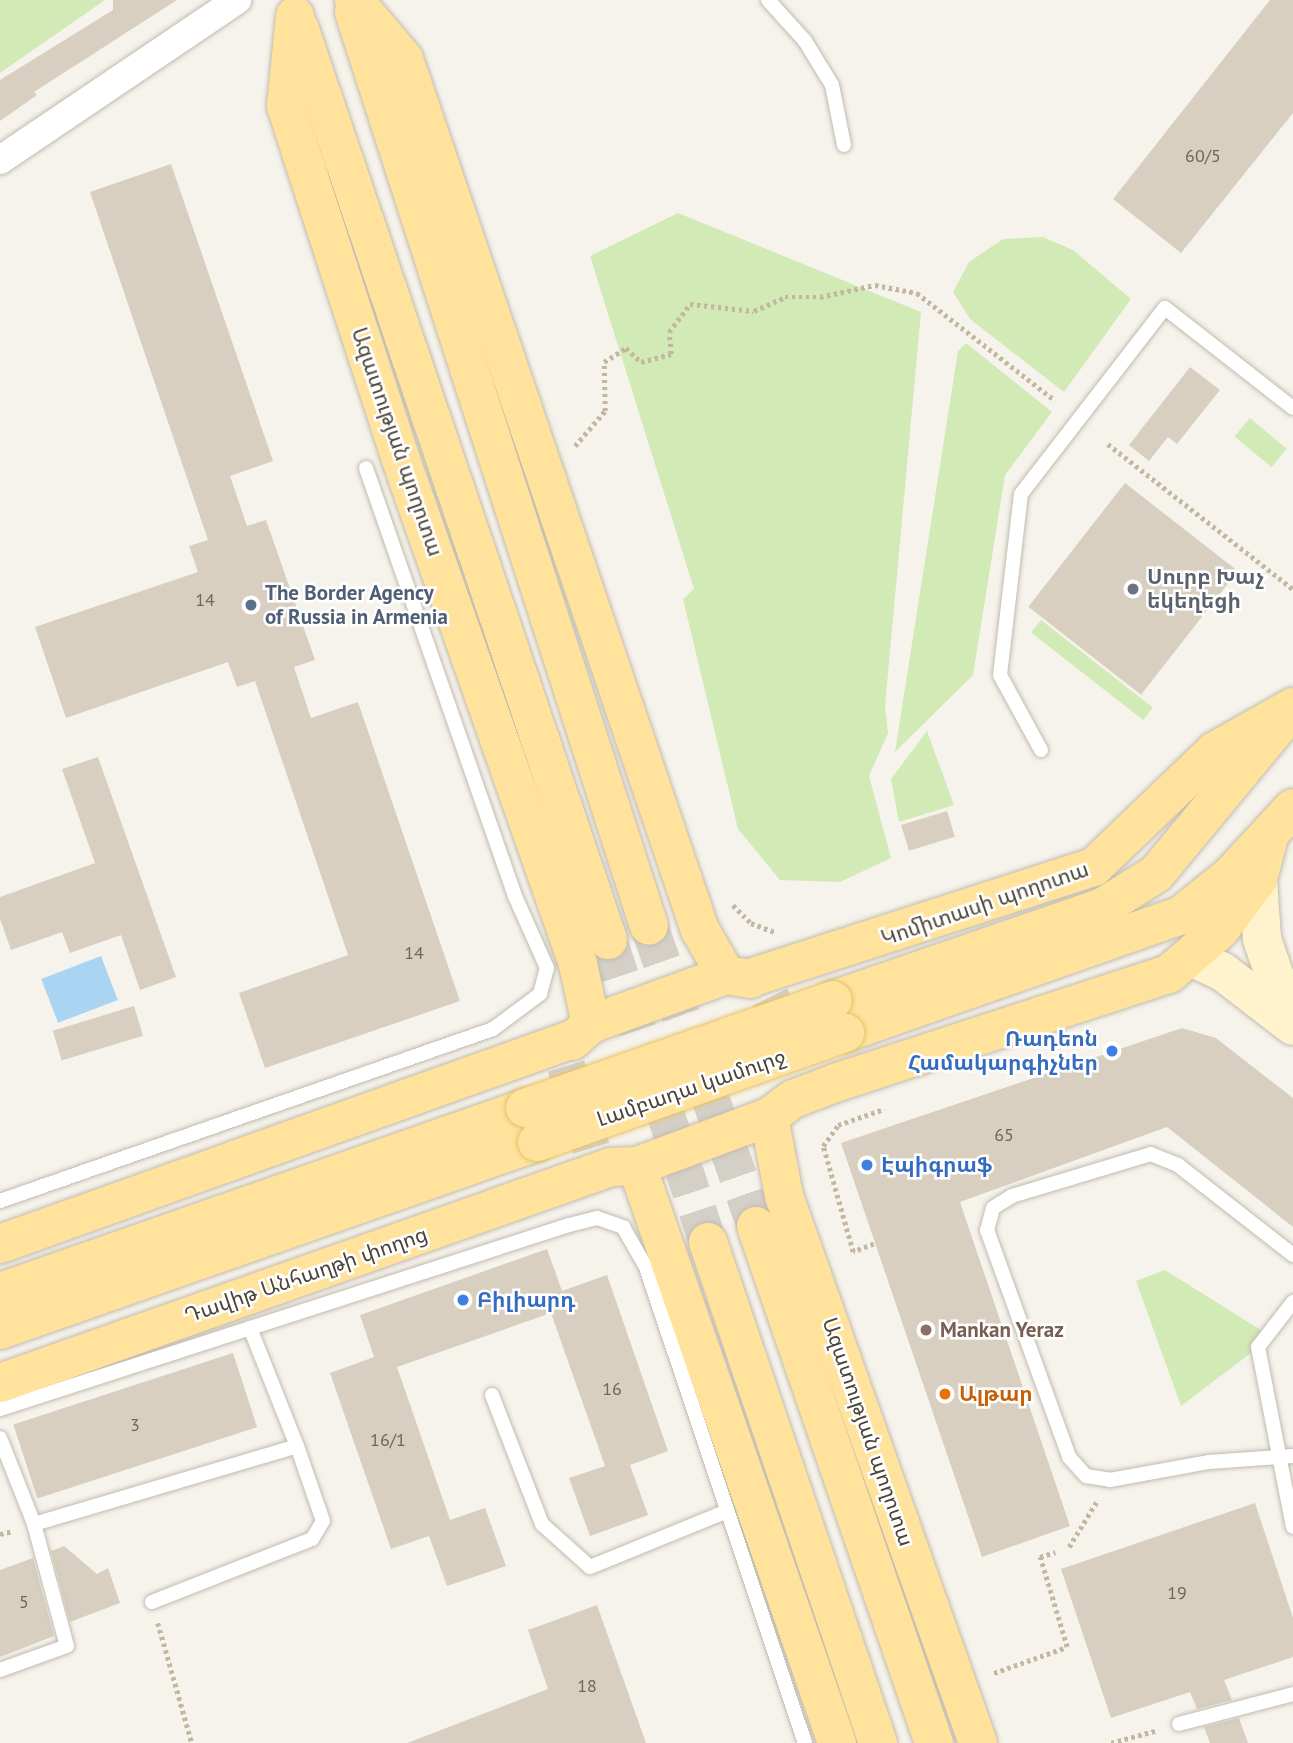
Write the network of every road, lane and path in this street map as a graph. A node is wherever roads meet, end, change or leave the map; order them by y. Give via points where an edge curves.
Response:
1 (237, 0) edge
2 (352, 0) edge
3 (768, 0) edge
4 (293, 8) edge
5 (844, 145) dead end
6 (0, 160) edge
7 (1053, 399) dead end
8 (1293, 408) edge
9 (1108, 444) dead end
10 (575, 446) dead end
11 (366, 468) dead end
12 (1293, 589) edge
13 (1293, 707) edge
14 (1041, 750) dead end
15 (1293, 808) edge
16 (1269, 837) junction
17 (1258, 879) junction
18 (730, 896) dead end
19 (649, 926) tunnel mouth
20 (785, 932) dead end
21 (608, 940) tunnel mouth
22 (1192, 957) junction
23 (749, 984) junction
24 (1293, 994) edge
25 (839, 1016) junction
26 (1293, 1026) edge
27 (576, 1043) junction
28 (787, 1097) junction
29 (890, 1107) dead end
30 (531, 1125) junction
31 (816, 1143) dead end
32 (823, 1146) junction
33 (613, 1160) junction
34 (0, 1200) edge
35 (756, 1226) tunnel mouth
36 (708, 1242) tunnel mouth
37 (0, 1244) edge
38 (874, 1244) dead end
39 (1293, 1255) edge
40 (0, 1292) edge
41 (1293, 1302) edge
42 (250, 1328) junction
43 (0, 1330) edge
44 (0, 1383) edge
45 (492, 1395) dead end
46 (0, 1409) edge
47 (0, 1438) edge
48 (297, 1446) junction
49 (1293, 1456) edge
50 (1276, 1458) junction
51 (1110, 1480) junction
52 (727, 1511) junction
53 (34, 1524) junction
54 (1293, 1527) edge
55 (1069, 1547) dead end
56 (1055, 1552) dead end
57 (152, 1602) joint
58 (0, 1670) edge
59 (994, 1672) dead end
60 (1293, 1694) edge
61 (1179, 1724) joint
62 (192, 1743) edge
63 (806, 1743) edge
64 (836, 1743) edge
65 (877, 1743) edge
66 (934, 1743) edge
67 (978, 1743) edge
68 (1111, 1743) edge

1 - 6 street
2 - 19 main road
2 - 23 main road via 404,60 699,930
3 - 5 lane via 805,41 832,85
4 - 21 main road, Ազատության պողոտա
4 - 27 main road, Ազատության պողոտա via 286,106 400,457 574,953
7 - 10 path via 917,293 875,285 820,297 785,297 754,311 690,304 669,332 671,354 641,362 626,348 604,362 605,411
8 - 14 lane via 1164,308 1021,494 1000,675
9 - 12 path
11 - 34 lane via 515,896 547,968 540,994 493,1028
13 - 23 main road, Կոմիտասի պողոտա via 1215,751 1094,867
13 - 25 main road, Կոմիտասի պողոտա via 1156,874 1103,907
15 - 16 main road
16 - 17 main road
16 - 25 main road via 1180,916
17 - 22 main road via 1220,930
17 - 24 street via 1262,939 1276,980
18 - 20 path via 751,923
22 - 26 street via 1223,972
22 - 28 main road via 1170,974
23 - 27 main road
25 - 30 main road, Լամբադա կամուրջ, bridge
27 - 37 main road
28 - 33 main road
28 - 67 main road, Ազատության պողոտա via 785,1196
29 - 32 path via 838,1125
30 - 40 main road
30 - 43 main road
31 - 32 path
32 - 38 path via 853,1252
33 - 44 main road, Դավիթ Անհաղթի փողոց
33 - 64 main road
35 - 66 main road, Ազատության պողոտա
36 - 65 main road
39 - 51 lane via 1178,1165 1151,1154 1012,1196 993,1208 987,1230 1069,1457 1086,1476
41 - 50 lane via 1258,1347
42 - 46 lane
42 - 48 lane
42 - 52 lane via 569,1225 597,1218 623,1227 646,1267
45 - 52 lane via 542,1524 590,1567
47 - 53 lane
48 - 53 lane
48 - 57 lane via 323,1521 312,1539
49 - 50 lane
50 - 51 lane via 1209,1462
50 - 54 lane
51 - 55 path
52 - 63 lane
53 - 58 lane via 67,1646
56 - 59 path via 1040,1557 1067,1647
57 - 62 path
60 - 61 lane
61 - 68 path

